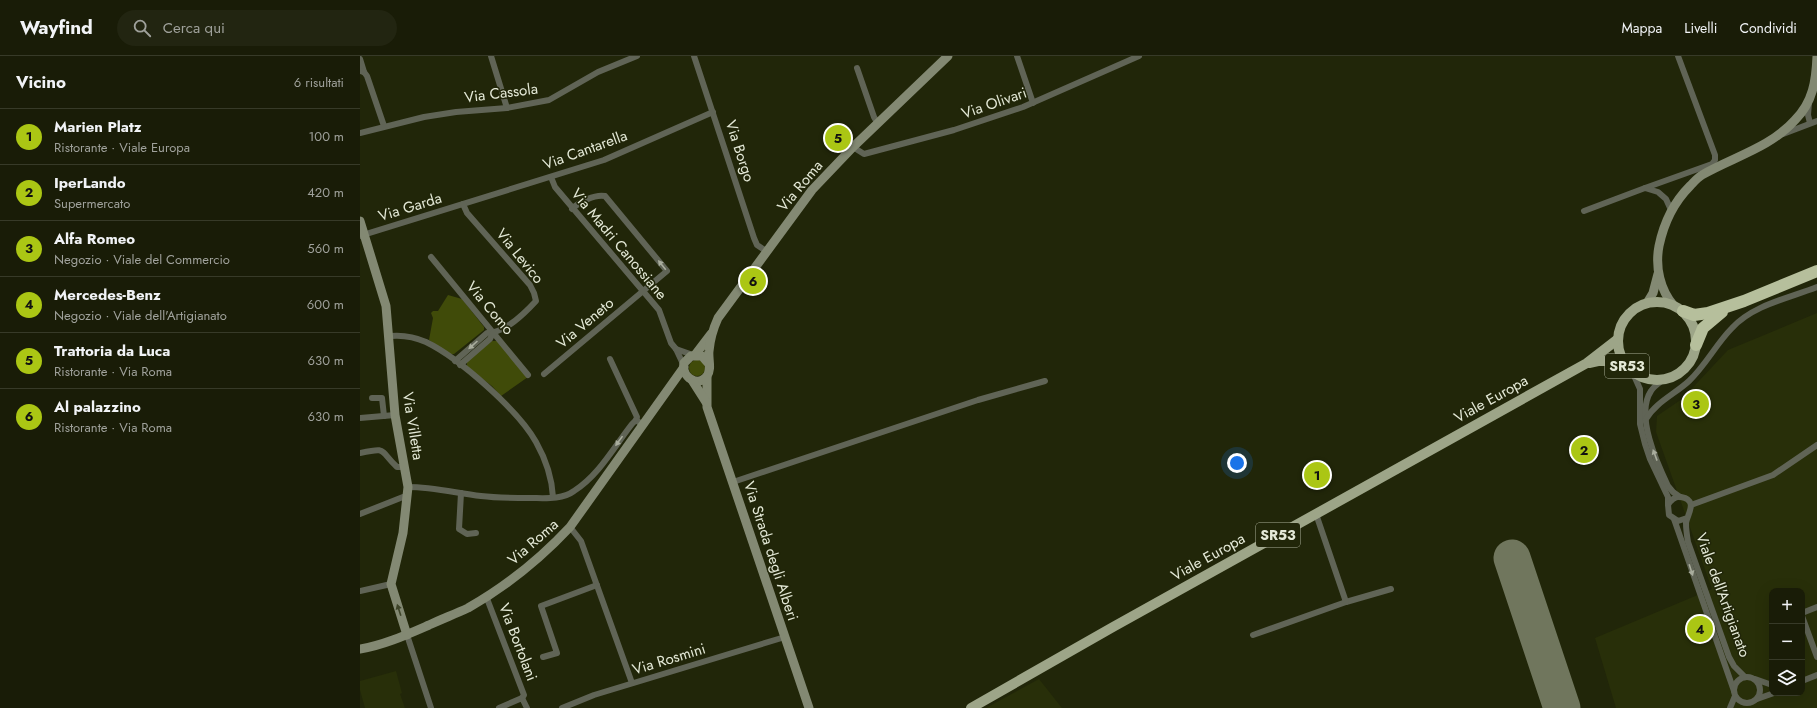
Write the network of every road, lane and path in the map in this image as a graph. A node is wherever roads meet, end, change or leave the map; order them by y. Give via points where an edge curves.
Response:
1 (491, 56) edge
2 (637, 56) edge
3 (694, 56) edge
4 (948, 56) edge
5 (1017, 56) edge
6 (1139, 56) edge
7 (1678, 56) edge
8 (1817, 56) edge
9 (360, 59) edge
10 (857, 68) dead end
11 (362, 71) edge
12 (1810, 102) junction
13 (1033, 103) junction
14 (507, 108) junction
15 (713, 112) junction
16 (1817, 121) edge
17 (1810, 123) junction
18 (878, 124) junction
19 (384, 126) junction
20 (360, 133) edge
21 (1780, 135) junction
22 (853, 148) junction
23 (551, 177) junction
24 (1645, 188) junction
25 (463, 204) junction
26 (572, 208) junction
27 (1671, 210) junction
28 (1584, 211) dead end
29 (360, 221) edge
30 (362, 236) edge
31 (766, 251) junction
32 (432, 257) dead end
33 (1817, 271) edge
34 (1658, 274) junction
35 (1817, 288) edge
36 (643, 292) junction
37 (1744, 301) junction
38 (1647, 303) junction
39 (1678, 308) junction
40 (493, 333) junction
41 (711, 334) junction
42 (390, 336) junction
43 (1618, 339) junction
44 (1696, 345) junction
45 (676, 349) junction
46 (694, 355) junction
47 (610, 360) dead end
48 (1623, 361) junction
49 (457, 363) junction
50 (1587, 363) junction
51 (709, 364) junction
52 (684, 366) junction
53 (1632, 371) junction
54 (544, 374) dead end
55 (528, 375) dead end
56 (706, 376) junction
57 (690, 379) junction
58 (1663, 380) junction
59 (1045, 381) dead end
60 (669, 388) junction
61 (372, 398) dead end
62 (706, 403) junction
63 (395, 415) junction
64 (384, 416) junction
65 (360, 418) edge
66 (1646, 419) junction
67 (640, 423) junction
68 (1817, 445) edge
69 (360, 453) edge
70 (404, 467) junction
71 (598, 469) junction
72 (607, 475) junction
73 (733, 482) junction
74 (408, 491) junction
75 (461, 493) junction
76 (553, 497) junction
77 (1680, 497) junction
78 (1668, 504) junction
79 (1690, 505) junction
80 (360, 514) edge
81 (1316, 514) junction
82 (1687, 518) junction
83 (1674, 520) junction
84 (570, 527) junction
85 (476, 533) dead end
86 (391, 584) junction
87 (597, 585) junction
88 (1390, 589) dead end
89 (360, 591) edge
90 (486, 596) junction
91 (1346, 602) junction
92 (1817, 607) edge
93 (1805, 613) edge
94 (1805, 623) edge
95 (407, 635) junction
96 (1253, 635) dead end
97 (785, 637) junction
98 (360, 649) edge
99 (543, 657) dead end
100 (1817, 657) edge
101 (1817, 675) edge
102 (1745, 677) junction
103 (1754, 679) junction
104 (1805, 680) edge
105 (632, 683) junction
106 (1769, 684) edge
107 (1734, 694) junction
108 (1769, 695) edge
109 (522, 698) junction
110 (1757, 699) junction
111 (1746, 703) junction
112 (431, 708) edge
113 (499, 708) edge
114 (527, 708) edge
115 (562, 708) edge
116 (809, 708) edge
117 (971, 708) edge
118 (1730, 708) edge
119 (1734, 708) edge

1 - 14 street
2 - 14 street, Via Cassola via 598,72 548,100
3 - 15 street, Via Borgo
4 - 18 main road, Via Roma
5 - 13 street
6 - 13 street, Via Olivari
7 - 24 street via 1715,160 1712,164
8 - 12 main road
9 - 11 street
10 - 18 street
11 - 19 street via 367,76
12 - 17 street
12 - 21 main road
13 - 22 street, Via Olivari via 954,130 864,154
14 - 19 street, Via Cassola via 456,112
15 - 23 street, Via Cantarella via 604,160
15 - 31 street, Via Borgo via 754,238 757,245
16 - 17 street
17 - 21 street
18 - 22 main road, Via Roma
19 - 20 street, Via Cassola
21 - 27 main road via 1700,176
22 - 31 main road, Via Roma via 812,190
23 - 25 street, Via Cantarella
23 - 26 street, Via Madri Canossiane via 555,187
24 - 27 street via 1658,192 1666,199
24 - 28 street
25 - 30 street, Via Garda
25 - 40 street, Via Levico via 530,285 536,298 521,316
26 - 36 street, Via Madri Canossiane
36 -> 26 street, Via Veneto via 667,271 609,200 601,195
27 - 34 main road via 1662,232 1658,252
29 - 30 main road, Via Villetta
30 - 42 main road, Via Villetta via 386,306
31 - 41 main road, Via Roma via 718,318
32 - 40 street, Via Como
33 - 37 highway, SR53
34 - 38 main road via 1653,293
34 - 39 main road via 1667,298
35 - 66 street via 1750,313 1733,326 1690,380 1656,405
36 - 45 street, Via Madri Canossiane via 659,310 671,343
36 - 54 street, Via Veneto
37 - 39 highway, SR53 via 1694,315
37 - 44 highway, SR53 via 1707,323 1700,332
38 - 39 main road, SR53 via 1661,302
38 - 43 main road, SR53 via 1627,316
39 - 44 main road, SR53 via 1694,326
40 - 49 street, Via Levico via 490,339
40 - 55 street, Via Como
41 - 46 main road, Via Roma
41 - 51 main road, Via Roma
42 - 49 street via 404,336 426,342
42 - 63 main road, Via Villetta
43 - 48 main road, SR53
43 - 50 main road, Viale Europa / SR53
44 - 58 main road, SR53 via 1691,360 1682,372
45 - 46 street
45 - 52 street, Via Madri Canossiane
46 - 51 main road via 702,356
46 - 52 main road, Via Roma via 687,359
47 - 67 street
48 - 50 main road, Viale Europa / SR53
48 - 53 main road, SR53
49 - 76 street via 519,418 541,452
50 - 81 main road, Viale Europa / SR53
51 - 56 main road, Via Roma via 710,370
52 - 57 main road via 685,374
52 - 60 main road, Via Roma
53 - 58 main road, SR53 via 1650,379
53 - 78 street, Viale dell'Artigianato via 1640,389 1640,424 1645,444 1668,497
56 - 57 main road, Via Roma via 701,380
56 - 62 main road, Via Strada degli Alberi
57 - 60 main road, Via Roma
57 - 62 main road, Via Strada degli Alberi
58 - 66 street via 1649,394
59 - 73 street via 978,400
60 - 67 main road, Via Roma
61 - 64 street via 382,398
62 - 73 main road, Via Strada degli Alberi
63 - 64 street
63 - 70 main road, Via Villetta
64 - 65 street
77 -> 66 street via 1672,492 1664,478 1647,432
67 -> 71 street via 626,431
67 - 72 main road, Via Roma
68 - 79 street via 1773,475
69 - 70 street via 380,449 385,451 398,467
70 - 74 main road, Via Villetta
71 - 72 street
71 - 76 street via 574,492 562,497
72 - 84 main road, Via Roma
73 - 97 main road, Via Strada degli Alberi
74 - 75 street via 424,487
74 - 80 street
74 - 86 main road, Via Villetta via 403,533
75 - 76 street via 508,498
75 - 85 street via 459,529 467,534
77 - 78 street
77 - 79 street via 1687,500
78 - 83 street, Viale dell'Artigianato via 1668,512
79 - 82 street, Viale dell'Artigianato via 1691,512
81 - 91 street
81 - 117 main road, Viale Europa / SR53
82 - 83 street, Viale dell'Artigianato via 1681,521
82 - 102 street, Viale dell'Artigianato via 1688,542 1729,657
83 -> 107 street, Viale dell'Artigianato
84 - 87 street via 582,541
84 - 90 main road, Via Roma via 530,566
86 - 89 street
95 -> 86 main road
87 - 99 street via 541,606 557,652
87 - 105 street
88 - 91 street
90 - 95 main road, Via Roma via 468,608
90 - 109 street, Via Bortolani via 524,695
91 - 96 street
92 - 93 street
94 - 100 street
95 - 98 main road, Via Roma via 376,647
95 - 112 street
97 - 105 street, Via Rosmini
97 - 116 main road, Via Strada degli Alberi
101 - 104 street
102 - 103 street, Viale dell'Artigianato
102 - 107 street, Viale dell'Artigianato via 1735,683
103 - 106 street, Viale dell'Artigianato
103 - 110 street via 1758,682 1760,690
105 - 115 street, Via Rosmini
107 - 111 street via 1738,700
107 - 118 street, Viale dell'Artigianato
108 - 110 street
109 - 113 street
109 - 114 street
110 - 111 street
111 - 119 street

